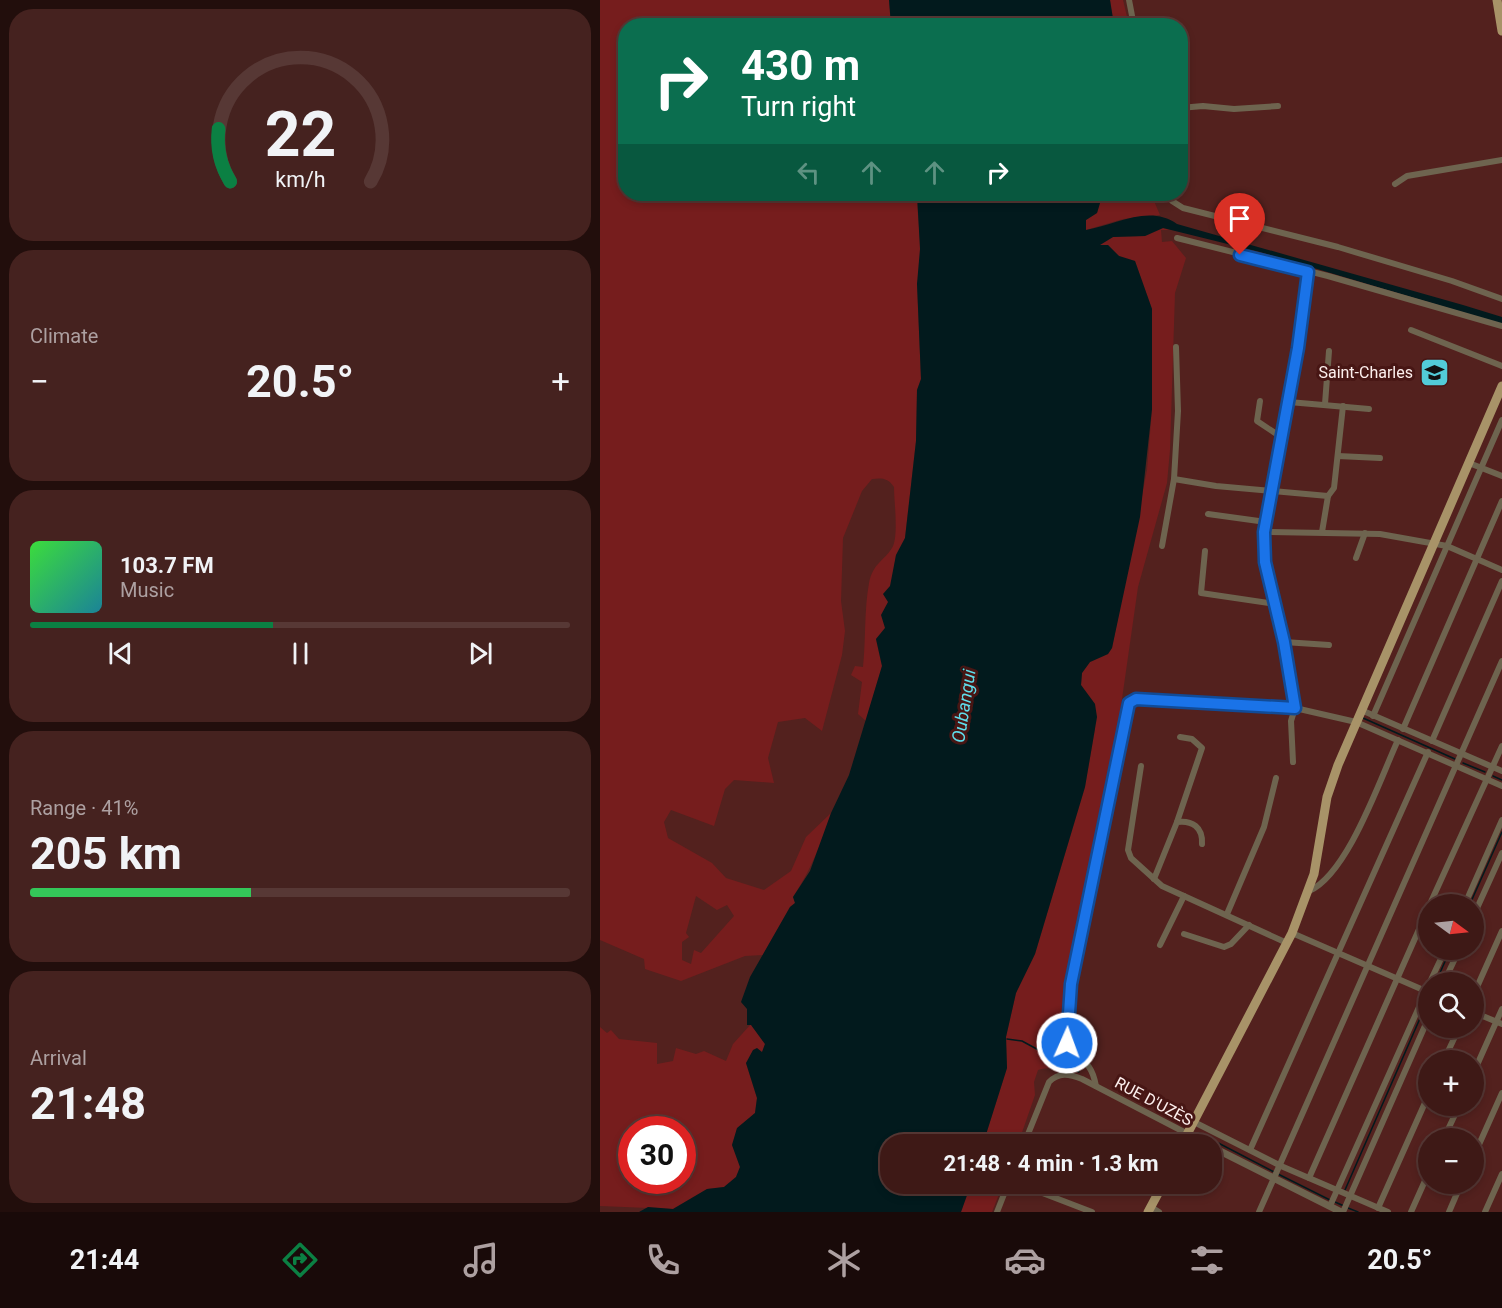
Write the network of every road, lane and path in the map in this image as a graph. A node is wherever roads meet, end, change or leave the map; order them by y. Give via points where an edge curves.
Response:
1 (1129, 0) edge
2 (1497, 0) edge
3 (1132, 18) edge
4 (1502, 31) edge
5 (1278, 106) dead end
6 (1188, 107) edge
7 (1502, 160) edge
8 (1395, 184) dead end
9 (1172, 201) edge
10 (1177, 238) dead end
11 (1308, 272) junction
12 (1502, 299) edge
13 (1502, 326) edge
14 (1411, 330) dead end
15 (1176, 347) dead end
16 (1329, 351) dead end
17 (1502, 366) edge
18 (1502, 387) edge
19 (1260, 401) dead end
20 (1289, 402) junction
21 (1325, 404) junction
22 (1343, 406) junction
23 (1369, 409) dead end
24 (1502, 420) edge
25 (1281, 437) junction
26 (1338, 456) junction
27 (1380, 458) dead end
28 (1469, 463) junction
29 (1482, 467) junction
30 (1502, 476) edge
31 (1174, 479) junction
32 (1272, 491) junction
33 (1328, 496) junction
34 (1502, 501) edge
35 (1208, 514) dead end
36 (1266, 522) junction
37 (1264, 532) junction
38 (1322, 532) junction
39 (1365, 533) junction
40 (1433, 543) junction
41 (1161, 546) dead end
42 (1447, 546) junction
43 (1205, 551) dead end
44 (1356, 558) dead end
45 (1475, 559) junction
46 (1502, 570) edge
47 (1502, 581) edge
48 (1276, 604) junction
49 (1284, 642) junction
50 (1329, 645) dead end
51 (1502, 661) edge
52 (1295, 708) junction
53 (1361, 710) junction
54 (1373, 716) junction
55 (1356, 722) junction
56 (1403, 729) junction
57 (1180, 737) dead end
58 (1398, 740) junction
59 (1432, 741) junction
60 (1502, 746) edge
61 (1428, 752) junction
62 (1463, 754) junction
63 (1293, 762) dead end
64 (1457, 765) junction
65 (1141, 766) dead end
66 (1493, 767) junction
67 (1502, 771) edge
68 (1276, 778) dead end
69 (1487, 779) junction
70 (1502, 786) edge
71 (1502, 820) edge
72 (1177, 822) junction
73 (1202, 844) dead end
74 (1502, 853) edge
75 (1154, 879) junction
76 (1309, 891) junction
77 (1435, 894) edge
78 (1469, 894) edge
79 (1484, 894) edge
80 (1184, 896) junction
81 (1227, 914) junction
82 (1249, 925) junction
83 (1418, 931) edge
84 (1502, 931) edge
85 (1292, 933) junction
86 (1184, 934) dead end
87 (1287, 943) junction
88 (1160, 945) dead end
89 (1336, 952) junction
90 (1367, 966) junction
91 (1484, 972) edge
92 (1396, 979) junction
93 (1418, 987) edge
94 (1502, 1009) edge
95 (1418, 1010) edge
96 (1484, 1017) edge
97 (1499, 1023) edge
98 (1420, 1038) edge
99 (1484, 1052) edge
100 (1096, 1086) junction
101 (1502, 1093) edge
102 (1419, 1116) edge
103 (1194, 1122) junction
104 (1484, 1133) edge
105 (1028, 1134) edge
106 (1188, 1134) joint
107 (1250, 1150) junction
108 (1222, 1152) edge
109 (1281, 1167) junction
110 (1502, 1174) edge
111 (1309, 1178) junction
112 (1275, 1180) junction
113 (1337, 1191) junction
114 (1004, 1194) edge
115 (1045, 1194) edge
116 (1159, 1194) edge
117 (1419, 1194) edge
118 (1457, 1194) edge
119 (1352, 1198) junction
120 (1330, 1206) junction
121 (1378, 1208) junction
122 (1153, 1210) edge
123 (997, 1212) edge
124 (1092, 1212) edge
125 (1259, 1212) edge
126 (1342, 1212) edge
127 (1388, 1212) edge
128 (1411, 1212) edge
129 (1449, 1212) edge
130 (1485, 1212) edge

1 - 3 street
2 - 4 main road
5 - 6 street
7 - 8 street via 1407,176
9 - 12 street via 1183,208 1452,280
10 - 11 street
11 - 13 street
11 - 20 street
14 - 17 street
15 - 31 street
16 - 21 street
18 - 28 main road
19 - 25 street via 1257,421
20 - 21 street
20 - 25 street
21 - 22 street
22 - 23 street
22 - 26 street
24 - 29 street
25 - 32 street
26 - 27 street
26 - 33 street via 1334,488
28 - 29 street
28 - 40 main road
29 - 30 street
29 - 42 street
31 - 32 street
31 - 41 street
32 - 33 street
32 - 36 street
33 - 38 street
34 - 45 street
35 - 36 street
36 - 37 street
37 - 38 street
37 - 48 street via 1265,562
38 - 39 street
39 - 40 street
39 - 44 street
40 - 42 street
40 - 53 main road
42 - 45 street
42 - 54 street
43 - 48 street via 1201,593
45 - 46 street
45 - 56 street
47 - 59 street
48 - 49 street
49 - 50 street
49 - 52 street
51 - 62 street
52 - 55 street
52 - 63 street via 1291,721
52 - 100 street via 1136,699 1129,703 1071,984 1070,1049 1087,1062 1094,1072
53 - 54 street
53 - 55 main road
54 - 56 street
55 - 58 street
55 - 76 main road via 1327,797
56 - 59 street
57 - 72 street via 1192,739 1202,748
58 - 61 street
58 - 76 street via 1345,854 1326,880
59 - 62 street
60 - 66 street
61 - 64 street
61 - 89 street
62 - 64 street
62 - 66 street
64 - 69 street
64 - 90 street
65 - 75 street via 1128,850 1131,858
66 - 67 street
66 - 69 street
68 - 81 street via 1264,827
69 - 70 street
69 - 77 street
71 - 78 street
72 - 73 street via 1198,827
72 - 75 street
74 - 79 street
75 - 80 street
76 - 85 main road
80 - 81 street
80 - 88 street
81 - 82 street
82 - 86 street via 1224,947
82 - 87 street
83 - 92 street
84 - 91 street
85 - 87 main road
85 - 89 street
87 - 103 main road
89 - 90 street
89 - 107 street
90 - 92 street
90 - 109 street
92 - 93 street
92 - 111 street
94 - 97 street
95 - 113 street
96 - 97 street
97 - 99 street
98 - 119 street
100 - 105 street, RUE D'UZÈS via 1072,1075 1054,1077
100 - 106 street, RUE D'UZÈS
101 - 104 street
102 - 121 street
103 - 106 main road
103 - 107 street
107 - 109 street
108 - 112 street
109 - 111 street
109 - 112 street
110 - 130 street
111 - 113 street
112 - 120 street
112 - 125 street
113 - 119 street
113 - 120 street
114 - 123 street
115 - 124 street
116 - 122 main road
117 - 128 street
118 - 129 street
119 - 121 street
119 - 126 street
120 - 126 street
121 - 127 street

